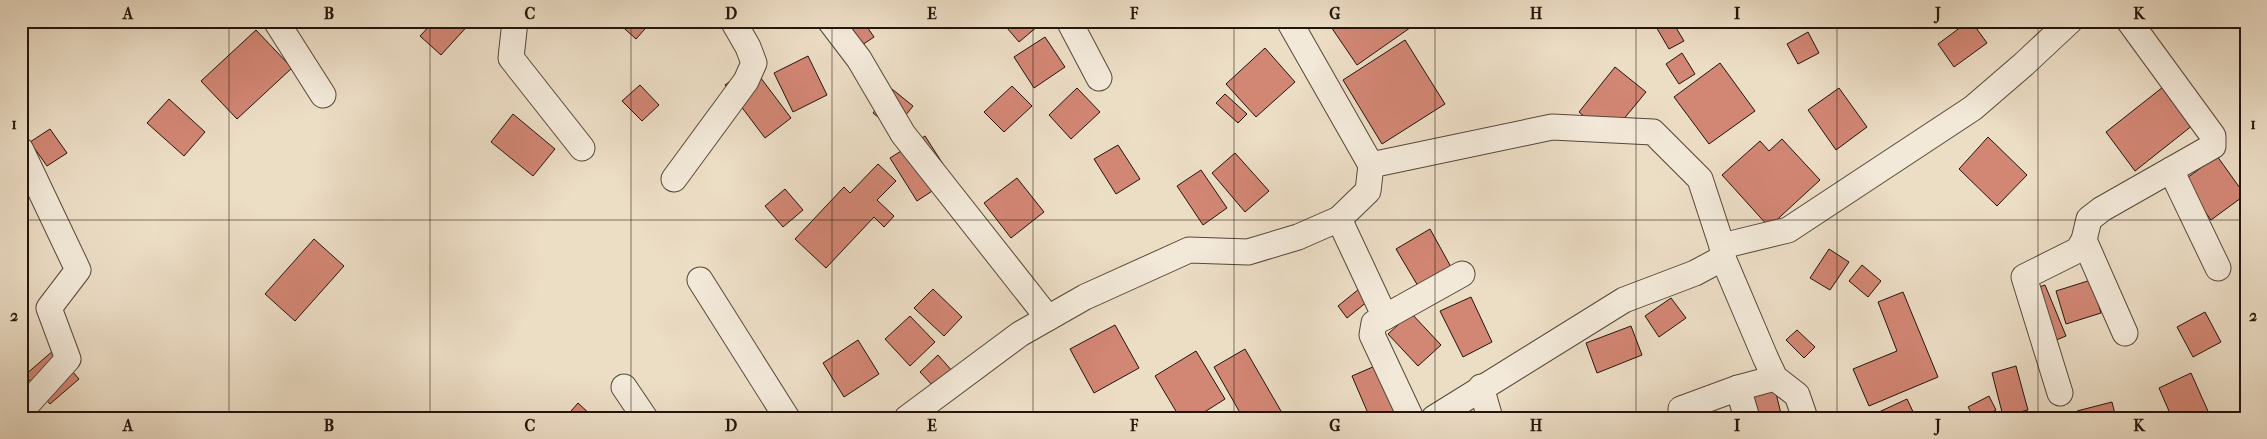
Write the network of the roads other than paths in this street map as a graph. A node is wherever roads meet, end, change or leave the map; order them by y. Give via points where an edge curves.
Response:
1 (276, 21) edge
2 (515, 21) edge
3 (733, 21) edge
4 (830, 21) edge
5 (1069, 21) edge
6 (1288, 21) edge
7 (2070, 21) edge
8 (2129, 21) edge
9 (1099, 78) dead end
10 (323, 95) dead end
11 (582, 148) dead end
12 (21, 150) edge
13 (1370, 165) junction
14 (2171, 170) junction
15 (674, 179) dead end
16 (1339, 219) junction
17 (2084, 240) junction
18 (1722, 252) junction
19 (2218, 268) dead end
20 (1462, 274) dead end
21 (700, 280) dead end
22 (1385, 317) junction
23 (1048, 318) junction
24 (2125, 333) dead end
25 (1776, 378) junction
26 (1481, 387) junction
27 (624, 388) dead end
28 (1738, 388) junction
29 (2060, 393) dead end
30 (21, 411) edge
31 (645, 418) edge
32 (787, 418) edge
33 (907, 418) edge
34 (1411, 418) edge
35 (1434, 418) edge
36 (1490, 418) edge
37 (1681, 418) edge
38 (1747, 418) edge
39 (1805, 418) edge

1 - 10 street
2 - 11 street via 511,58
3 - 15 street via 754,63 746,81
4 - 23 street via 859,59 903,134
5 - 9 street
6 - 13 street
7 - 18 street via 1973,108 1788,230
8 - 14 street via 2213,136 2213,146
12 - 30 street via 78,270 49,308 68,358
13 - 16 street via 1368,190
13 - 18 street via 1552,127 1653,132 1700,179
14 - 17 street via 2089,219
14 - 19 street
16 - 22 street
16 - 23 street via 1298,237 1248,252 1190,250 1084,297
17 - 24 street
17 - 29 street via 2078,250 2024,277
18 - 25 street
18 - 26 street via 1694,273 1624,300
20 - 22 street
21 - 32 street
22 - 34 street via 1374,324 1372,335
23 - 33 street via 1020,334
25 - 28 street
25 - 39 street via 1797,395
26 - 35 street
26 - 36 street
27 - 31 street
28 - 37 street via 1681,409
28 - 38 street

